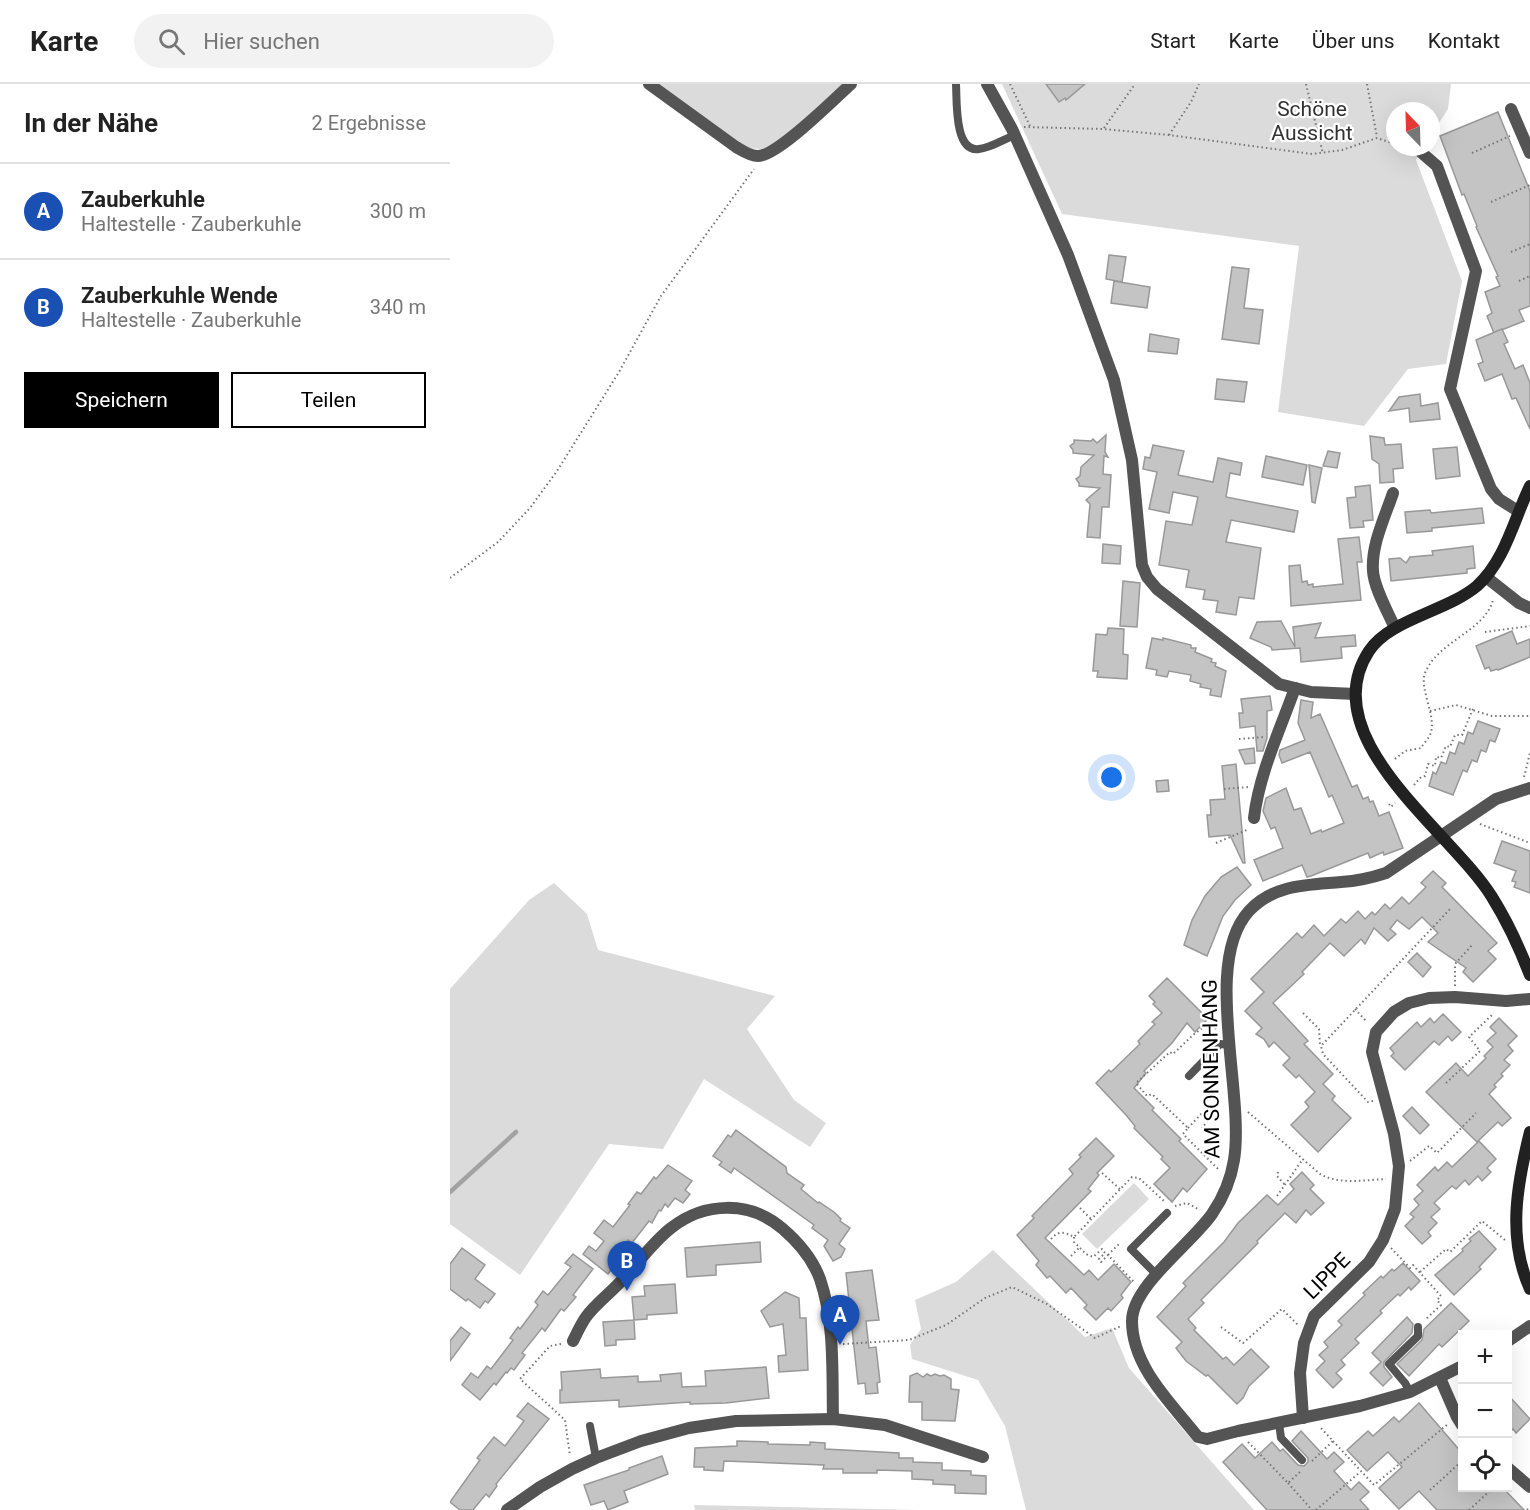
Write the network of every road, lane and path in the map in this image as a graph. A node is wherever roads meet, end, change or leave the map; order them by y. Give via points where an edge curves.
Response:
1 (649, 84) edge
2 (851, 84) edge
3 (956, 84) edge
4 (987, 84) edge
5 (1010, 84) edge
6 (1135, 84) edge
7 (1199, 84) edge
8 (1306, 84) edge
9 (1367, 84) edge
10 (1511, 109) dead end
11 (1030, 126) junction
12 (1103, 129) junction
13 (1013, 132) junction
14 (1521, 132) junction
15 (1169, 135) junction
16 (1377, 138) junction
17 (1386, 141) edge
18 (1472, 153) dead end
19 (1530, 153) edge
20 (1323, 154) junction
21 (759, 156) junction
22 (1425, 156) edge
23 (1530, 185) edge
24 (1491, 202) dead end
25 (1530, 244) edge
26 (1511, 252) dead end
27 (1530, 276) edge
28 (1519, 281) dead end
29 (1530, 486) edge
30 (1393, 493) dead end
31 (1518, 511) junction
32 (1486, 577) junction
33 (450, 578) edge
34 (1497, 585) junction
35 (1530, 608) edge
36 (1530, 626) edge
37 (1395, 628) junction
38 (1485, 632) dead end
39 (1295, 688) junction
40 (1355, 694) junction
41 (1473, 709) junction
42 (1430, 711) junction
43 (1530, 716) edge
44 (1278, 736) junction
45 (1239, 739) dead end
46 (1530, 753) edge
47 (1383, 767) junction
48 (1261, 786) junction
49 (1224, 789) dead end
50 (1527, 789) edge
51 (1405, 795) junction
52 (1254, 818) joint
53 (1467, 819) junction
54 (1443, 837) junction
55 (1216, 843) dead end
56 (1530, 843) edge
57 (1451, 908) dead end
58 (1473, 944) dead end
59 (1530, 975) edge
60 (1455, 997) junction
61 (1530, 999) edge
62 (1506, 1001) junction
63 (1355, 1009) junction
64 (1303, 1012) dead end
65 (1376, 1032) junction
66 (1230, 1042) junction
67 (1321, 1046) junction
68 (1189, 1076) dead end
69 (1446, 1083) dead end
70 (1384, 1099) junction
71 (1235, 1100) junction
72 (1476, 1113) dead end
73 (1188, 1128) junction
74 (1202, 1128) dead end
75 (1530, 1132) edge
76 (1303, 1160) junction
77 (1278, 1172) dead end
78 (1102, 1173) dead end
79 (1399, 1173) junction
80 (1526, 1175) edge
81 (1229, 1180) junction
82 (1285, 1185) junction
83 (1120, 1190) junction
84 (1277, 1196) dead end
85 (1080, 1208) dead end
86 (1167, 1213) dead end
87 (1211, 1216) junction
88 (1092, 1220) junction
89 (1074, 1238) junction
90 (1051, 1239) dead end
91 (1383, 1240) junction
92 (1079, 1248) junction
93 (1131, 1249) junction
94 (1518, 1251) junction
95 (1108, 1255) junction
96 (1071, 1256) dead end
97 (1419, 1272) junction
98 (1157, 1275) junction
99 (1530, 1289) edge
100 (1143, 1291) junction
101 (1132, 1321) junction
102 (1221, 1326) dead end
103 (1530, 1326) edge
104 (1418, 1327) joint
105 (1307, 1335) junction
106 (1512, 1338) edge
107 (573, 1341) joint
108 (831, 1345) junction
109 (1458, 1368) edge
110 (1440, 1378) junction
111 (1410, 1392) junction
112 (1458, 1417) edge
113 (1303, 1418) junction
114 (833, 1419) junction
115 (1458, 1422) edge
116 (1279, 1423) junction
117 (590, 1426) dead end
118 (1333, 1441) dead end
119 (983, 1457) dead end
120 (596, 1458) junction
121 (1302, 1460) dead end
122 (1458, 1465) edge
123 (572, 1469) junction
124 (1512, 1471) edge
125 (1360, 1472) junction
126 (1288, 1483) dead end
127 (1530, 1487) edge
128 (1430, 1490) dead end
129 (1489, 1492) edge
130 (1530, 1507) edge
131 (507, 1510) edge
132 (1314, 1510) edge
133 (1469, 1510) edge
134 (1527, 1510) edge

1 - 21 street via 736,147
2 - 21 street via 784,143
3 - 13 lane via 959,128 968,146 981,149
4 - 13 street
5 - 11 path
6 - 12 path
7 - 15 path
8 - 20 path
9 - 16 path
10 - 14 street
11 - 12 path
11 - 13 path
12 - 15 path
13 - 39 street via 1068,255 1114,380 1132,460 1142,565 1147,578 1279,684
14 - 18 path
14 - 19 street
15 - 20 path
16 - 17 path
16 - 20 path
21 - 33 path via 753,172 661,296 619,372 530,508 498,542
22 - 31 street via 1437,166 1476,271 1450,390 1491,489
23 - 24 path
25 - 26 path
27 - 28 path
29 - 31 street
30 - 37 street via 1374,551 1372,570
31 - 32 street via 1498,561
32 - 34 street
32 - 37 street via 1456,601
34 - 35 street
34 - 42 path via 1490,610 1435,655 1424,675
36 - 38 path
37 - 40 street via 1369,650 1359,671
39 - 40 street
39 - 44 street
40 - 47 street via 1362,730
41 - 42 path via 1456,705
41 - 43 path via 1492,716
41 - 51 path via 1462,735 1455,735 1441,758 1436,757 1435,766 1428,764 1425,776
42 - 47 path via 1432,731 1421,748 1406,751
44 - 45 path
44 - 48 street
46 - 50 path via 1524,772
47 - 51 street
48 - 49 path
48 - 52 street
50 - 53 street, AM SONNENHANG via 1496,799
51 - 54 street
52 - 55 path via 1251,827
53 - 54 street, AM SONNENHANG
53 - 56 path
54 - 59 street via 1492,897
54 - 66 street, AM SONNENHANG via 1386,873 1368,879 1283,889 1263,898 1247,913 1234,937 1228,960
57 - 63 path
58 - 60 path via 1455,964
60 - 62 street
60 - 65 street via 1409,1003 1394,1011
61 - 62 street
62 - 69 path via 1469,1037 1480,1051
63 - 65 path
63 - 67 path
64 - 67 path via 1319,1029
65 - 70 street, LIPPE via 1372,1052
66 - 68 lane via 1220,1044
66 - 71 street, AM SONNENHANG
66 - 73 path via 1209,1023 1136,1083
67 - 70 path via 1323,1054 1368,1102
70 - 79 street, LIPPE
71 - 76 path
71 - 81 street, AM SONNENHANG via 1234,1159
72 - 79 path via 1437,1153 1429,1146
73 - 74 path via 1204,1112 1210,1118
73 - 81 path via 1183,1134
75 - 80 street
76 - 79 path via 1328,1178 1345,1181
76 - 82 path
77 - 82 path
78 - 83 path
79 - 91 street, LIPPE via 1395,1209
80 - 94 street via 1516,1214
81 - 87 street, AM SONNENHANG
82 - 84 path
83 - 87 path via 1132,1177 1138,1178 1171,1207 1187,1203
83 - 88 path
85 - 88 path
86 - 93 lane
87 - 98 street, AM SONNENHANG
88 - 89 path
89 - 90 path via 1064,1232
89 - 92 path
91 - 97 path
91 - 105 street, LIPPE via 1369,1262 1314,1316
92 - 95 path via 1093,1257 1102,1249 1105,1253 1099,1259 1101,1262
92 - 96 path
93 - 95 path via 1119,1244
93 - 98 lane
94 - 97 path via 1482,1221 1450,1252 1446,1249
94 - 99 street
95 - 100 path
97 - 104 path via 1441,1296 1437,1300 1441,1305
98 - 100 street, AM SONNENHANG
100 - 101 street, AM SONNENHANG
101 - 108 path via 1095,1338 1047,1304 1012,1287 909,1340
101 - 116 street, AM SONNENHANG via 1136,1349 1146,1370 1198,1437 1208,1439
102 - 105 path via 1243,1343 1282,1310
103 - 106 street
104 - 111 lane via 1418,1336 1389,1364
105 - 113 street, LIPPE via 1300,1373
107 - 108 street via 586,1317 669,1229 693,1214 715,1208 748,1209 773,1220 798,1242 819,1278
107 - 123 path via 550,1346 520,1379 565,1420
108 - 114 street
109 - 110 street, AM SONNENHANG
110 - 111 street, AM SONNENHANG
110 - 112 street
111 - 113 street, AM SONNENHANG
113 - 116 street, AM SONNENHANG
114 - 119 street via 885,1425
114 - 120 street via 736,1421 689,1428
115 - 125 path via 1374,1485
116 - 121 lane via 1281,1438
117 - 120 lane
118 - 125 path
120 - 123 street
122 - 128 path
123 - 131 street
124 - 127 street
125 - 132 path
126 - 132 path
129 - 133 path
130 - 134 path

